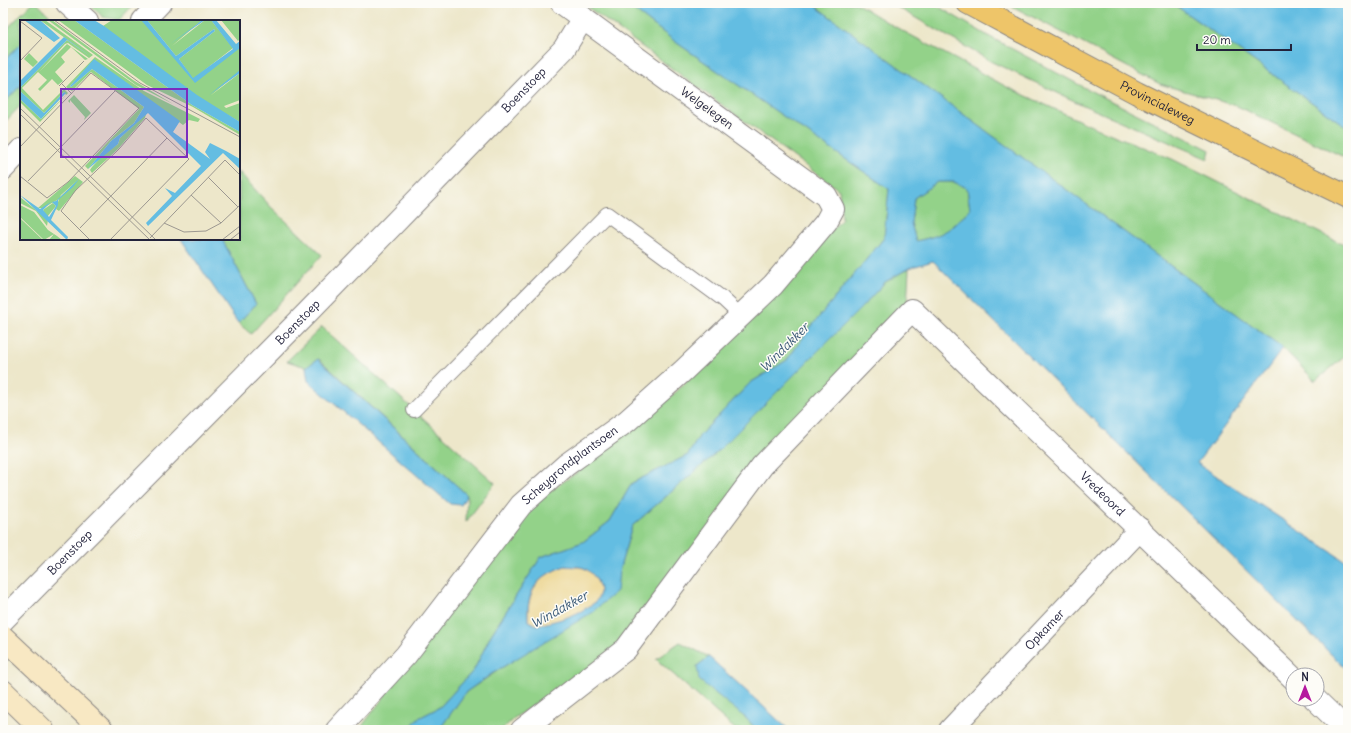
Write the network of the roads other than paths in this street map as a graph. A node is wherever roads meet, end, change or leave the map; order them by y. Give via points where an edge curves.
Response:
1 (67, 3) edge
2 (160, 3) edge
3 (562, 3) edge
4 (968, 3) edge
5 (584, 18) junction
6 (86, 20) edge
7 (144, 20) edge
8 (20, 151) edge
9 (3, 169) edge
10 (1348, 197) edge
11 (826, 222) joint
12 (740, 315) junction
13 (414, 410) dead end
14 (1140, 529) junction
15 (3, 620) edge
16 (3, 637) edge
17 (1285, 670) edge
18 (3, 691) edge
19 (1323, 707) edge
20 (43, 730) edge
21 (102, 730) edge
22 (337, 730) edge
23 (522, 730) edge
24 (950, 730) edge
25 (1347, 730) edge

1 - 6 street
2 - 7 street
3 - 5 street, Welgelegen
4 - 10 main road, Provincialeweg via 1137,93
5 - 11 street, Welgelegen via 826,196 833,209
5 - 15 street, Boenstoep via 564,49
8 - 9 street
11 - 12 street, Scheygrondplantsoen via 773,285
12 - 13 lane via 723,299 607,214
12 - 22 street, Scheygrondplantsoen via 684,370 627,420 566,465 520,505 406,655
14 - 17 street, Vredeoord
14 - 23 street, Vredeoord via 912,310 762,466 626,649
14 - 24 street, Opkamer
16 - 21 street
18 - 20 street
19 - 25 street

